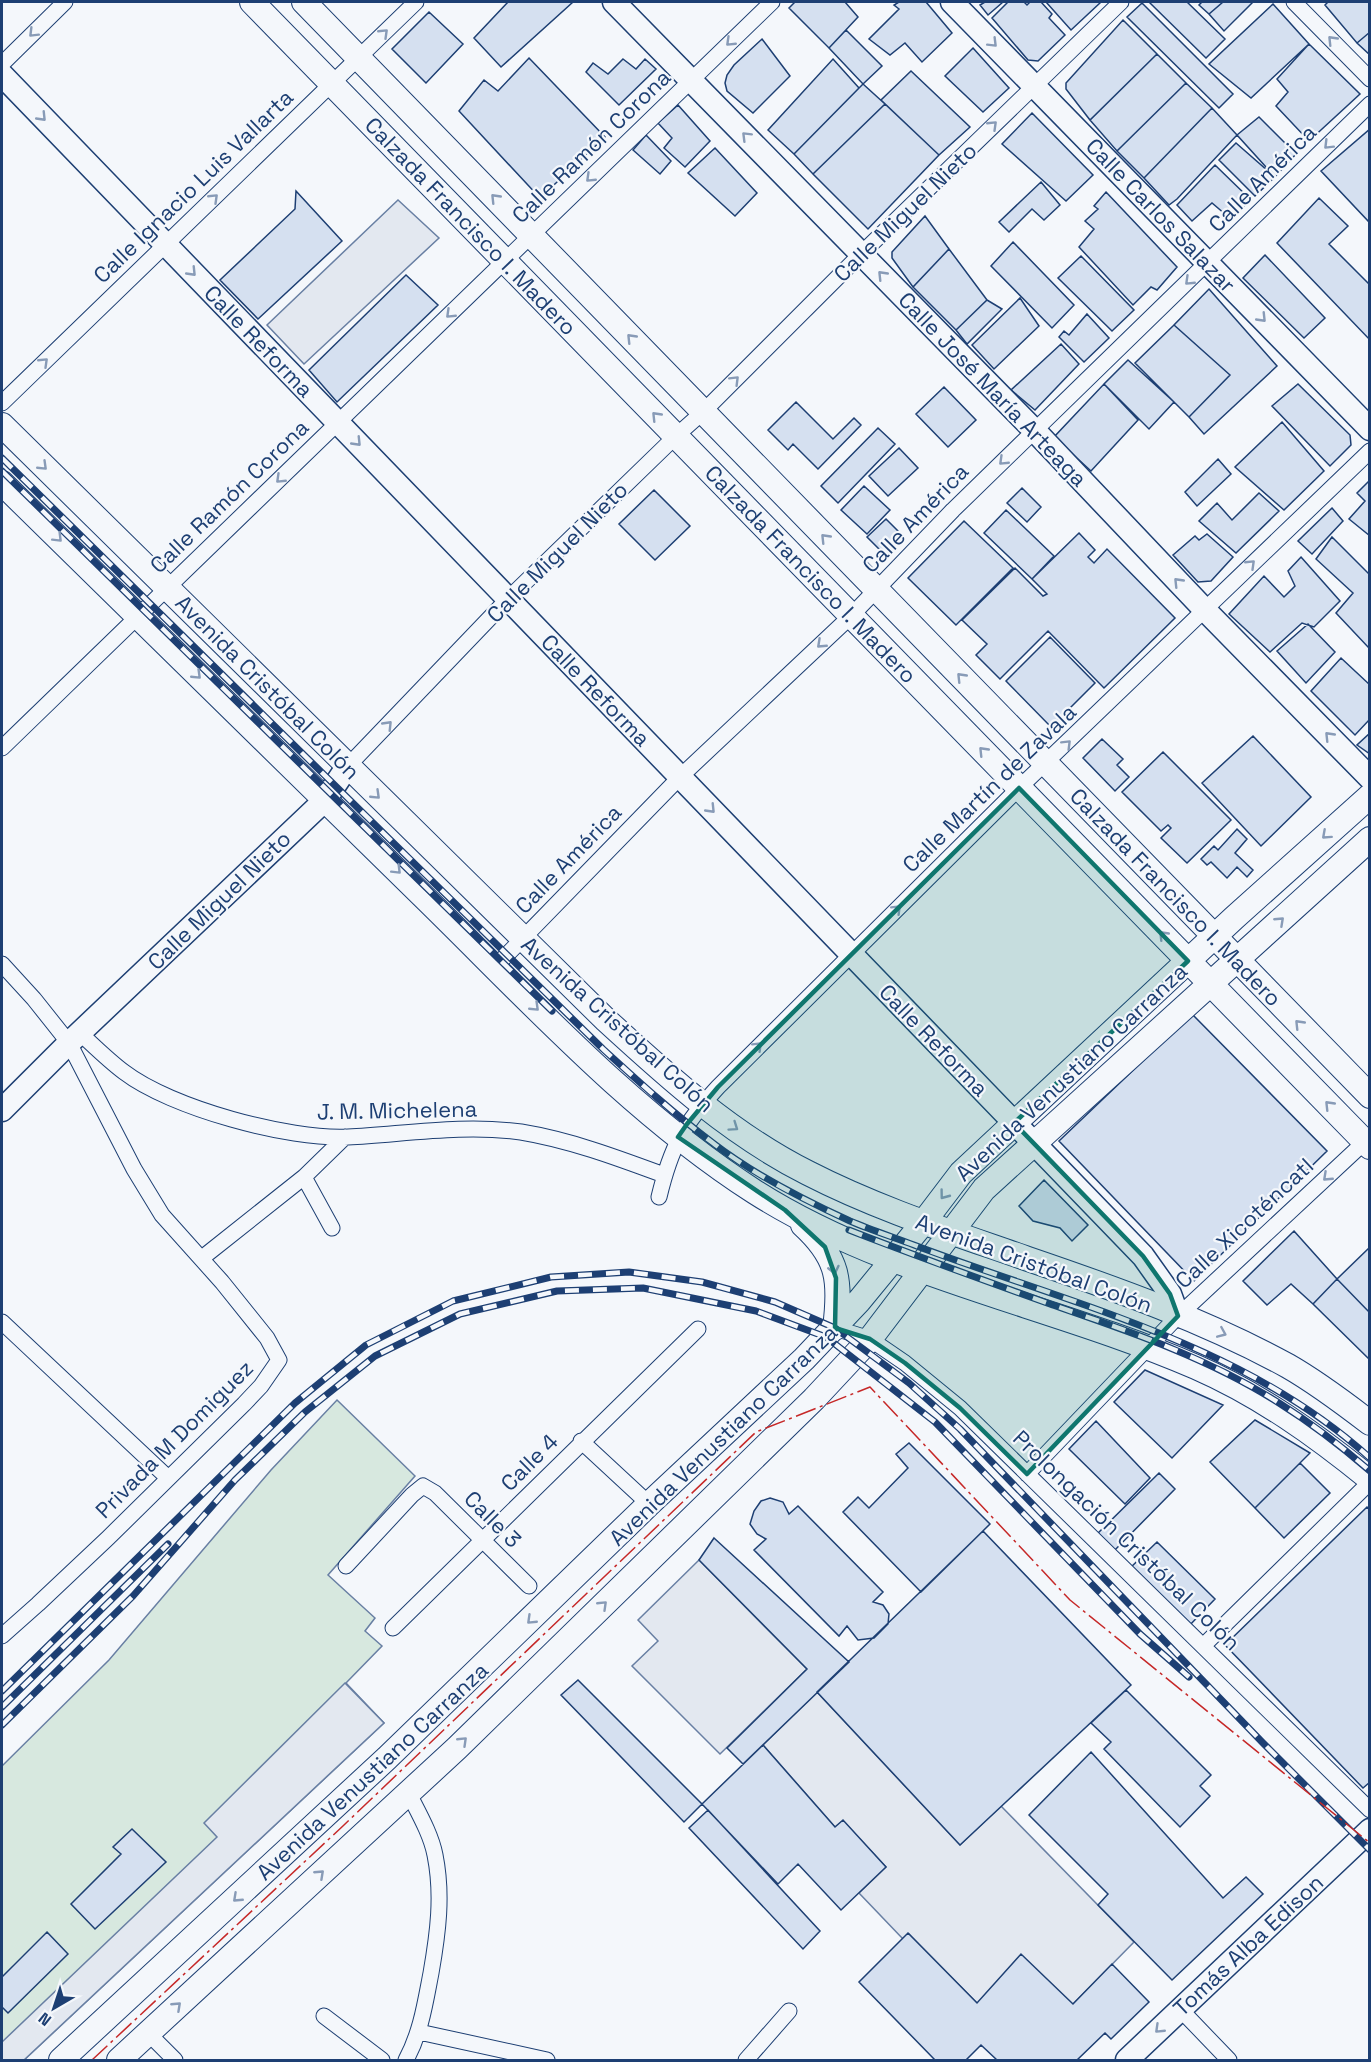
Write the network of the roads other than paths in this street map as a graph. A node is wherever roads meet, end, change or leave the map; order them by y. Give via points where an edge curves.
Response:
1 (65, 2) edge
2 (252, 2) edge
3 (304, 2) edge
4 (416, 2) edge
5 (614, 2) edge
6 (772, 2) edge
7 (952, 2) edge
8 (1121, 2) edge
9 (1294, 2) edge
10 (359, 58) junction
11 (2, 64) edge
12 (2, 75) edge
13 (691, 80) junction
14 (1370, 80) edge
15 (331, 83) junction
16 (1035, 85) junction
17 (1370, 104) edge
18 (531, 235) junction
19 (166, 245) junction
20 (862, 254) junction
21 (504, 261) junction
22 (1208, 263) junction
23 (2, 403) edge
24 (703, 412) junction
25 (338, 423) junction
26 (2, 425) edge
27 (1370, 429) edge
28 (1035, 431) junction
29 (676, 436) junction
30 (1370, 451) edge
31 (2, 483) edge
32 (168, 587) junction
33 (876, 590) junction
34 (508, 599) junction
35 (1204, 609) junction
36 (138, 616) junction
37 (851, 616) junction
38 (2, 748) edge
39 (1046, 764) junction
40 (347, 767) junction
41 (680, 777) junction
42 (1370, 778) edge
43 (1019, 788) junction
44 (1370, 796) edge
45 (325, 800) junction
46 (1370, 839) edge
47 (1214, 937) junction
48 (523, 939) junction
49 (851, 954) junction
50 (1237, 960) junction
51 (1188, 961) junction
52 (2, 964) edge
53 (495, 967) junction
54 (1210, 984) junction
55 (74, 1038) junction
56 (1370, 1096) edge
57 (702, 1104) junction
58 (2, 1110) edge
59 (1014, 1123) junction
60 (345, 1137) junction
61 (678, 1137) junction
62 (1368, 1142) edge
63 (1034, 1143) junction
64 (664, 1175) junction
65 (304, 1178) junction
66 (659, 1197) dead end
67 (785, 1210) junction
68 (923, 1223) junction
69 (332, 1228) dead end
70 (951, 1233) junction
71 (202, 1258) junction
72 (893, 1259) junction
73 (922, 1270) junction
74 (1178, 1316) junction
75 (2, 1322) edge
76 (835, 1328) junction
77 (698, 1329) dead end
78 (870, 1339) junction
79 (1147, 1348) junction
80 (1370, 1423) edge
81 (581, 1441) junction
82 (1027, 1474) junction
83 (167, 1477) junction
84 (1370, 1480) edge
85 (649, 1504) junction
86 (482, 1540) junction
87 (346, 1566) dead end
88 (529, 1586) dead end
89 (393, 1628) dead end
90 (2, 1636) edge
91 (1203, 1646) junction
92 (408, 1792) junction
93 (1370, 1810) edge
94 (1370, 1830) edge
95 (1180, 2009) junction
96 (789, 2011) dead end
97 (324, 2016) dead end
98 (419, 2032) junction
99 (149, 2034) junction
100 (61, 2061) edge
101 (119, 2061) edge
102 (175, 2061) edge
103 (382, 2061) edge
104 (406, 2061) edge
105 (547, 2061) edge
106 (746, 2061) edge
107 (1127, 2061) edge
108 (1229, 2061) edge

1 -> 11 street
2 - 15 main road, Calzada Francisco I. Madero
3 - 10 main road, Calzada Francisco I. Madero
10 -> 4 street, Calle Ignacio Luis Vallarta
5 - 13 street, Calle José María Arteaga
6 -> 13 street, Calle Ramón Corona
7 -> 16 street, Calle Carlos Salazar
8 - 16 street, Calle Miguel Nieto
14 -> 9 street
10 - 15 street, Calle Ignacio Luis Vallarta
18 -> 10 main road, Calzada Francisco I. Madero
12 -> 19 street, Calle Reforma
13 -> 18 street, Calle Ramón Corona
20 -> 13 street, Calle José María Arteaga
19 -> 15 street, Calle Ignacio Luis Vallarta
15 - 21 main road, Calzada Francisco I. Madero
20 -> 16 street, Calle Miguel Nieto
16 - 22 street, Calle Carlos Salazar
17 -> 22 street, Calle América
18 - 21 street, Calle Ramón Corona
24 -> 18 main road, Calzada Francisco I. Madero
23 -> 19 street, Calle Ignacio Luis Vallarta
19 -> 25 street, Calle Reforma
24 -> 20 street, Calle Miguel Nieto
28 -> 20 street, Calle José María Arteaga
21 -> 25 street, Calle Ramón Corona
29 -> 21 main road, Calzada Francisco I. Madero
22 -> 27 street, Calle Carlos Salazar
22 -> 28 street, Calle América
24 - 29 street, Calle Miguel Nieto
33 -> 24 main road, Calzada Francisco I. Madero
25 -> 32 street, Calle Ramón Corona
25 -> 34 street, Calle Reforma
26 -> 32 main road, Avenida Cristóbal Colón
28 -> 33 street, Calle América
35 -> 28 street, Calle José María Arteaga
29 - 34 street, Calle Miguel Nieto
29 - 37 main road, Calzada Francisco I. Madero
35 -> 30 street, Calle Martín de Zavala
31 -> 36 main road, Avenida Cristóbal Colón
32 - 36 street, Calle Ramón Corona
32 - 40 main road, Avenida Cristóbal Colón
33 - 37 street, Calle América
39 -> 33 main road, Calzada Francisco I. Madero
40 -> 34 street, Calle Miguel Nieto
34 - 41 street, Calle Reforma
39 -> 35 street, Calle Martín de Zavala
42 -> 35 street, Calle José María Arteaga
36 - 38 street, Calle Ramón Corona
36 -> 45 main road, Avenida Cristóbal Colón
37 -> 41 street, Calle América
43 -> 37 main road, Calzada Francisco I. Madero
39 - 43 street, Calle Martín de Zavala
39 - 47 main road, Calzada Francisco I. Madero
40 - 45 street, Calle Miguel Nieto
40 -> 48 main road, Avenida Cristóbal Colón
41 - 48 street, Calle América
41 -> 49 street, Calle Reforma
49 -> 43 street, Calle Martín de Zavala
51 -> 43 main road, Calzada Francisco I. Madero
44 -> 47 main road, Avenida Venustiano Carranza
45 -> 53 main road, Avenida Cristóbal Colón
45 - 55 street, Calle Miguel Nieto
50 -> 46 main road, Avenida Venustiano Carranza
47 - 50 main road, Calzada Francisco I. Madero
47 - 51 main road, Avenida Venustiano Carranza
48 - 53 street, Calle América
48 - 57 main road, Avenida Cristóbal Colón via 606,1020
57 -> 49 street, Calle Martín de Zavala
49 - 59 street, Calle Reforma
50 - 54 main road, Avenida Venustiano Carranza
56 -> 50 main road, Calzada Francisco I. Madero
51 - 54 main road, Calzada Francisco I. Madero
51 - 59 main road, Avenida Venustiano Carranza
52 - 55 street
53 -> 61 main road, Avenida Cristóbal Colón
62 -> 54 main road, Calzada Francisco I. Madero
54 - 63 main road, Avenida Venustiano Carranza
55 - 58 street, Calle Miguel Nieto
55 - 60 street, J. M. Michelena via 125,1073 188,1104 281,1131
55 - 71 street, Privada M Domiguez via 149,1195
57 - 61 street, Calle Martín de Zavala
57 -> 68 main road, Avenida Cristóbal Colón via 807,1173
59 - 63 street, Calle Reforma
59 -> 68 main road, Avenida Venustiano Carranza via 961,1173
60 - 64 street, J. M. Michelena via 433,1130 520,1132 607,1154
60 - 65 street
61 - 64 street, Calle Martín de Zavala
61 - 67 main road, Avenida Cristóbal Colón via 718,1168
62 -> 74 street, Calle Xicoténcatl
63 - 70 main road, Avenida Venustiano Carranza via 984,1189
63 - 74 street, Calle Reforma via 1143,1256 1170,1294
64 - 66 street, Calle Martín de Zavala
65 - 69 street
65 - 71 street
67 - 72 main road, Avenida Cristóbal Colón
67 -> 76 main road via 825,1247 832,1262 837,1296
68 - 70 main road, Avenida Cristóbal Colón
68 - 72 main road, Avenida Venustiano Carranza
70 - 73 main road, Avenida Venustiano Carranza
70 - 74 main road, Avenida Cristóbal Colón
71 - 83 street, Privada M Domiguez via 267,1338 279,1360 261,1386
72 - 73 main road, Avenida Cristóbal Colón
72 - 76 main road, Avenida Venustiano Carranza
73 - 78 main road, Avenida Venustiano Carranza
73 - 79 main road, Avenida Cristóbal Colón
74 - 79 street, Calle Xicoténcatl
74 -> 80 main road, Avenida Cristóbal Colón via 1289,1367
75 - 83 street
76 - 78 street, Prolongación Cristóbal Colón
76 - 85 main road, Avenida Venustiano Carranza
77 - 81 street, Calle 4
78 - 82 street, Prolongación Cristóbal Colón via 960,1408
92 -> 78 main road, Avenida Venustiano Carranza via 814,1399
79 - 82 street, Calle Xicoténcatl
79 - 84 main road, Avenida Cristóbal Colón via 1198,1368 1274,1409
81 - 85 street
81 - 86 street, Calle 4
82 - 91 street, Prolongación Cristóbal Colón
83 - 90 street, Privada M Domiguez
84 - 91 street
85 -> 100 main road, Avenida Venustiano Carranza via 387,1758
86 - 87 street, Calle 3 via 423,1486
86 - 88 street, Calle 3
86 - 89 street, Calle 4
91 - 93 street, Prolongación Cristóbal Colón
92 - 98 street via 435,1853 440,1889 435,1946
99 -> 92 main road, Avenida Venustiano Carranza
94 - 95 street, Tomás Alba Edison
95 -> 107 street, Tomás Alba Edison
95 - 108 street
96 - 106 street
97 - 103 street
98 - 104 street
98 - 105 street
99 - 101 main road, Avenida Venustiano Carranza
99 - 102 street

